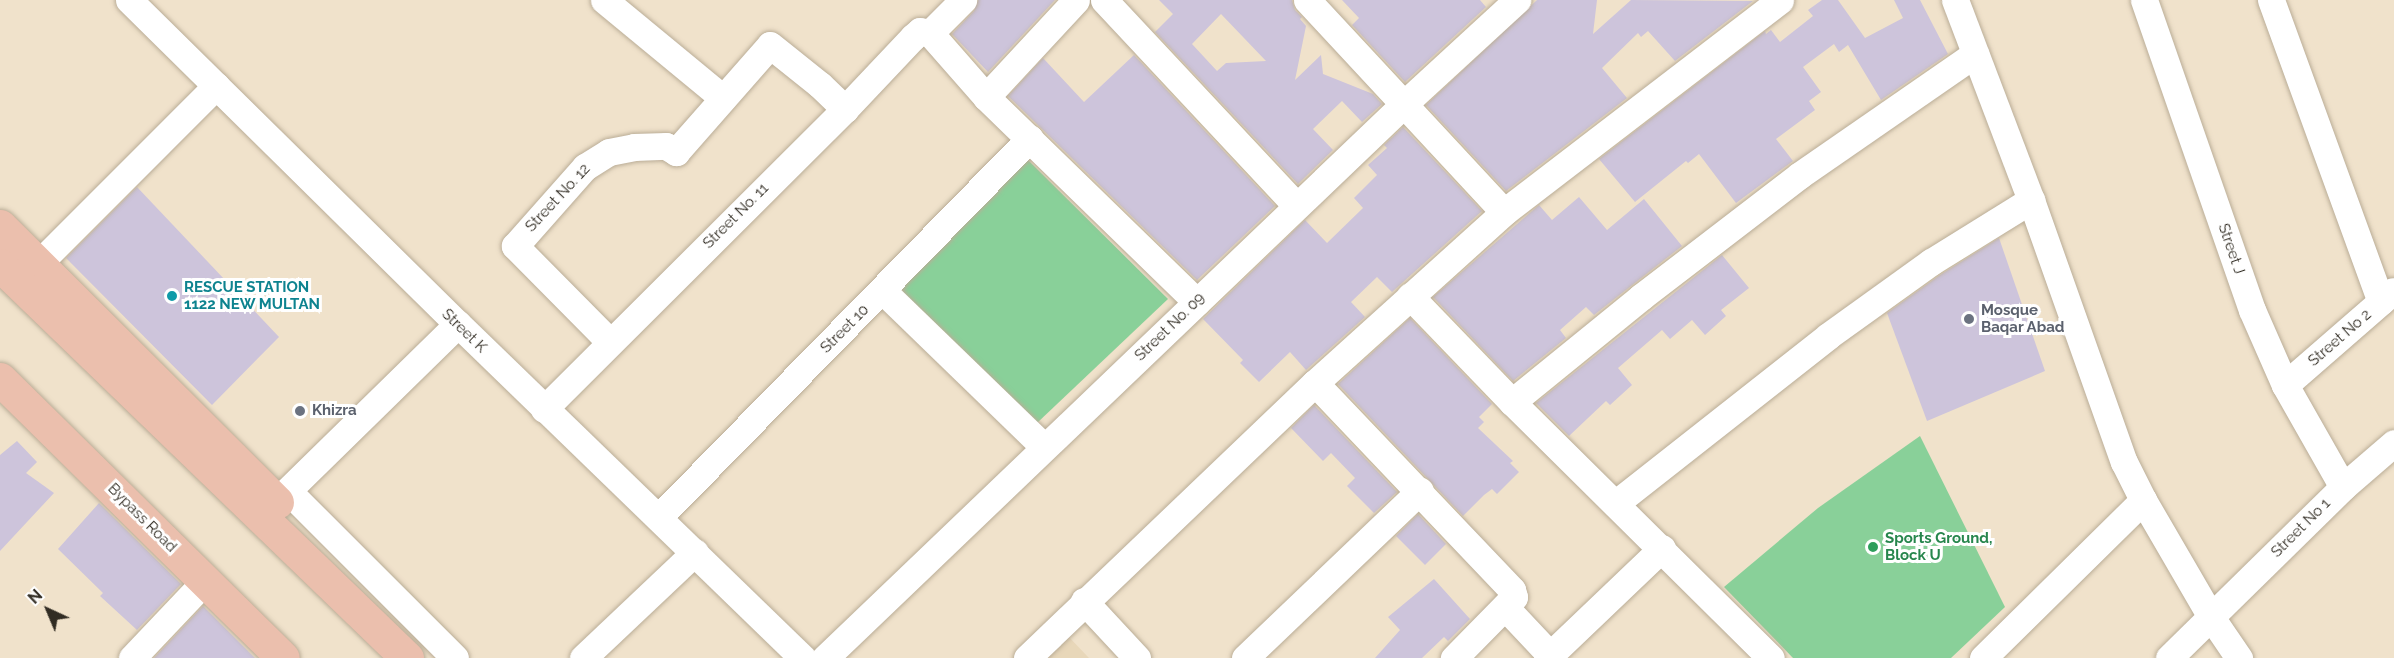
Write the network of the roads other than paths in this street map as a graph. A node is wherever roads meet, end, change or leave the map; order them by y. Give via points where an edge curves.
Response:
1 (129, 0) edge
2 (604, 0) edge
3 (963, 0) edge
4 (1076, 0) edge
5 (1104, 0) edge
6 (1307, 0) edge
7 (1778, 0) edge
8 (1955, 0) edge
9 (2144, 0) edge
10 (2271, 0) edge
11 (1513, 1) edge
12 (930, 33) junction
13 (1975, 54) junction
14 (216, 86) junction
15 (986, 97) junction
16 (723, 98) junction
17 (1404, 104) junction
18 (845, 109) junction
19 (1030, 138) junction
20 (2031, 200) junction
21 (1297, 206) junction
22 (1503, 212) junction
23 (0, 226) edge
24 (38, 264) junction
25 (0, 265) edge
26 (883, 291) junction
27 (1410, 296) junction
28 (2387, 296) edge
29 (1197, 302) junction
30 (458, 324) junction
31 (609, 341) junction
32 (0, 379) edge
33 (1315, 383) junction
34 (2285, 385) junction
35 (1512, 402) junction
36 (544, 409) junction
37 (2394, 443) edge
38 (1044, 447) junction
39 (2343, 487) junction
40 (1420, 491) junction
41 (282, 496) junction
42 (2143, 500) junction
43 (1616, 503) junction
44 (659, 517) junction
45 (1662, 548) junction
46 (695, 552) junction
47 (205, 581) junction
48 (333, 587) junction
49 (1084, 601) junction
50 (1505, 607) junction
51 (2211, 617) junction
52 (1549, 657) edge
53 (132, 658) edge
54 (283, 658) edge
55 (406, 658) edge
56 (454, 658) edge
57 (583, 658) edge
58 (803, 658) edge
59 (825, 658) edge
60 (1027, 658) edge
61 (1137, 658) edge
62 (1245, 658) edge
63 (1454, 658) edge
64 (1771, 658) edge
65 (1983, 658) edge
66 (2169, 658) edge
67 (2239, 658) edge

1 - 14 street, Street K
2 - 16 street
3 - 12 street, Street No. 11
4 - 15 street
5 - 21 street
6 - 17 street
7 - 22 street
8 - 13 street
9 - 34 street, Street J via 2252,310
10 - 28 street
11 - 17 street, Street No. 09
12 - 15 street
12 - 18 street, Street No. 11 via 920,31 913,37
13 - 20 street
13 - 35 street via 1800,175
14 - 24 street
14 - 30 street, Street K
15 - 19 street
16 - 18 street, Street No. 12 via 770,45
16 - 31 street, Street No. 12 via 676,152 666,146 634,147 609,152 585,167 515,246
17 - 21 street, Street No. 09
17 - 22 street
18 - 31 street, Street No. 11
19 - 26 street, Street 10
19 - 29 street
20 - 42 street via 2124,462
20 - 43 street via 1931,262 1828,336
21 - 29 street, Street No. 09
22 - 27 street
23 - 24 main road
24 - 41 main road
25 - 48 main road
26 - 38 street
26 - 44 street, Street 10
27 - 33 street
27 - 35 street
28 - 34 street, Street No 2
29 - 38 street, Street No. 09
30 - 36 street, Street K
30 - 41 street
31 - 36 street, Street No. 11
32 - 47 main road, Bypass Road
33 - 40 street
33 - 49 street
34 - 39 street, Street J
35 - 43 street
36 - 44 street, Street K
37 - 39 street, Street No 1
38 - 59 street, Street No. 09
39 - 51 street, Street No 1
40 - 50 street via 1512,590 1514,597
40 - 62 street
41 - 48 main road
41 - 56 street
42 - 51 street
42 - 65 street
43 - 45 street
44 - 46 street, Street K
45 - 52 street
45 - 64 street
46 - 57 street
46 - 58 street, Street K
47 - 53 street
47 - 54 main road, Bypass Road
48 - 55 main road
49 - 60 street
49 - 61 street
50 - 52 street
50 - 63 street
51 - 66 street, Street No 1
51 - 67 street

